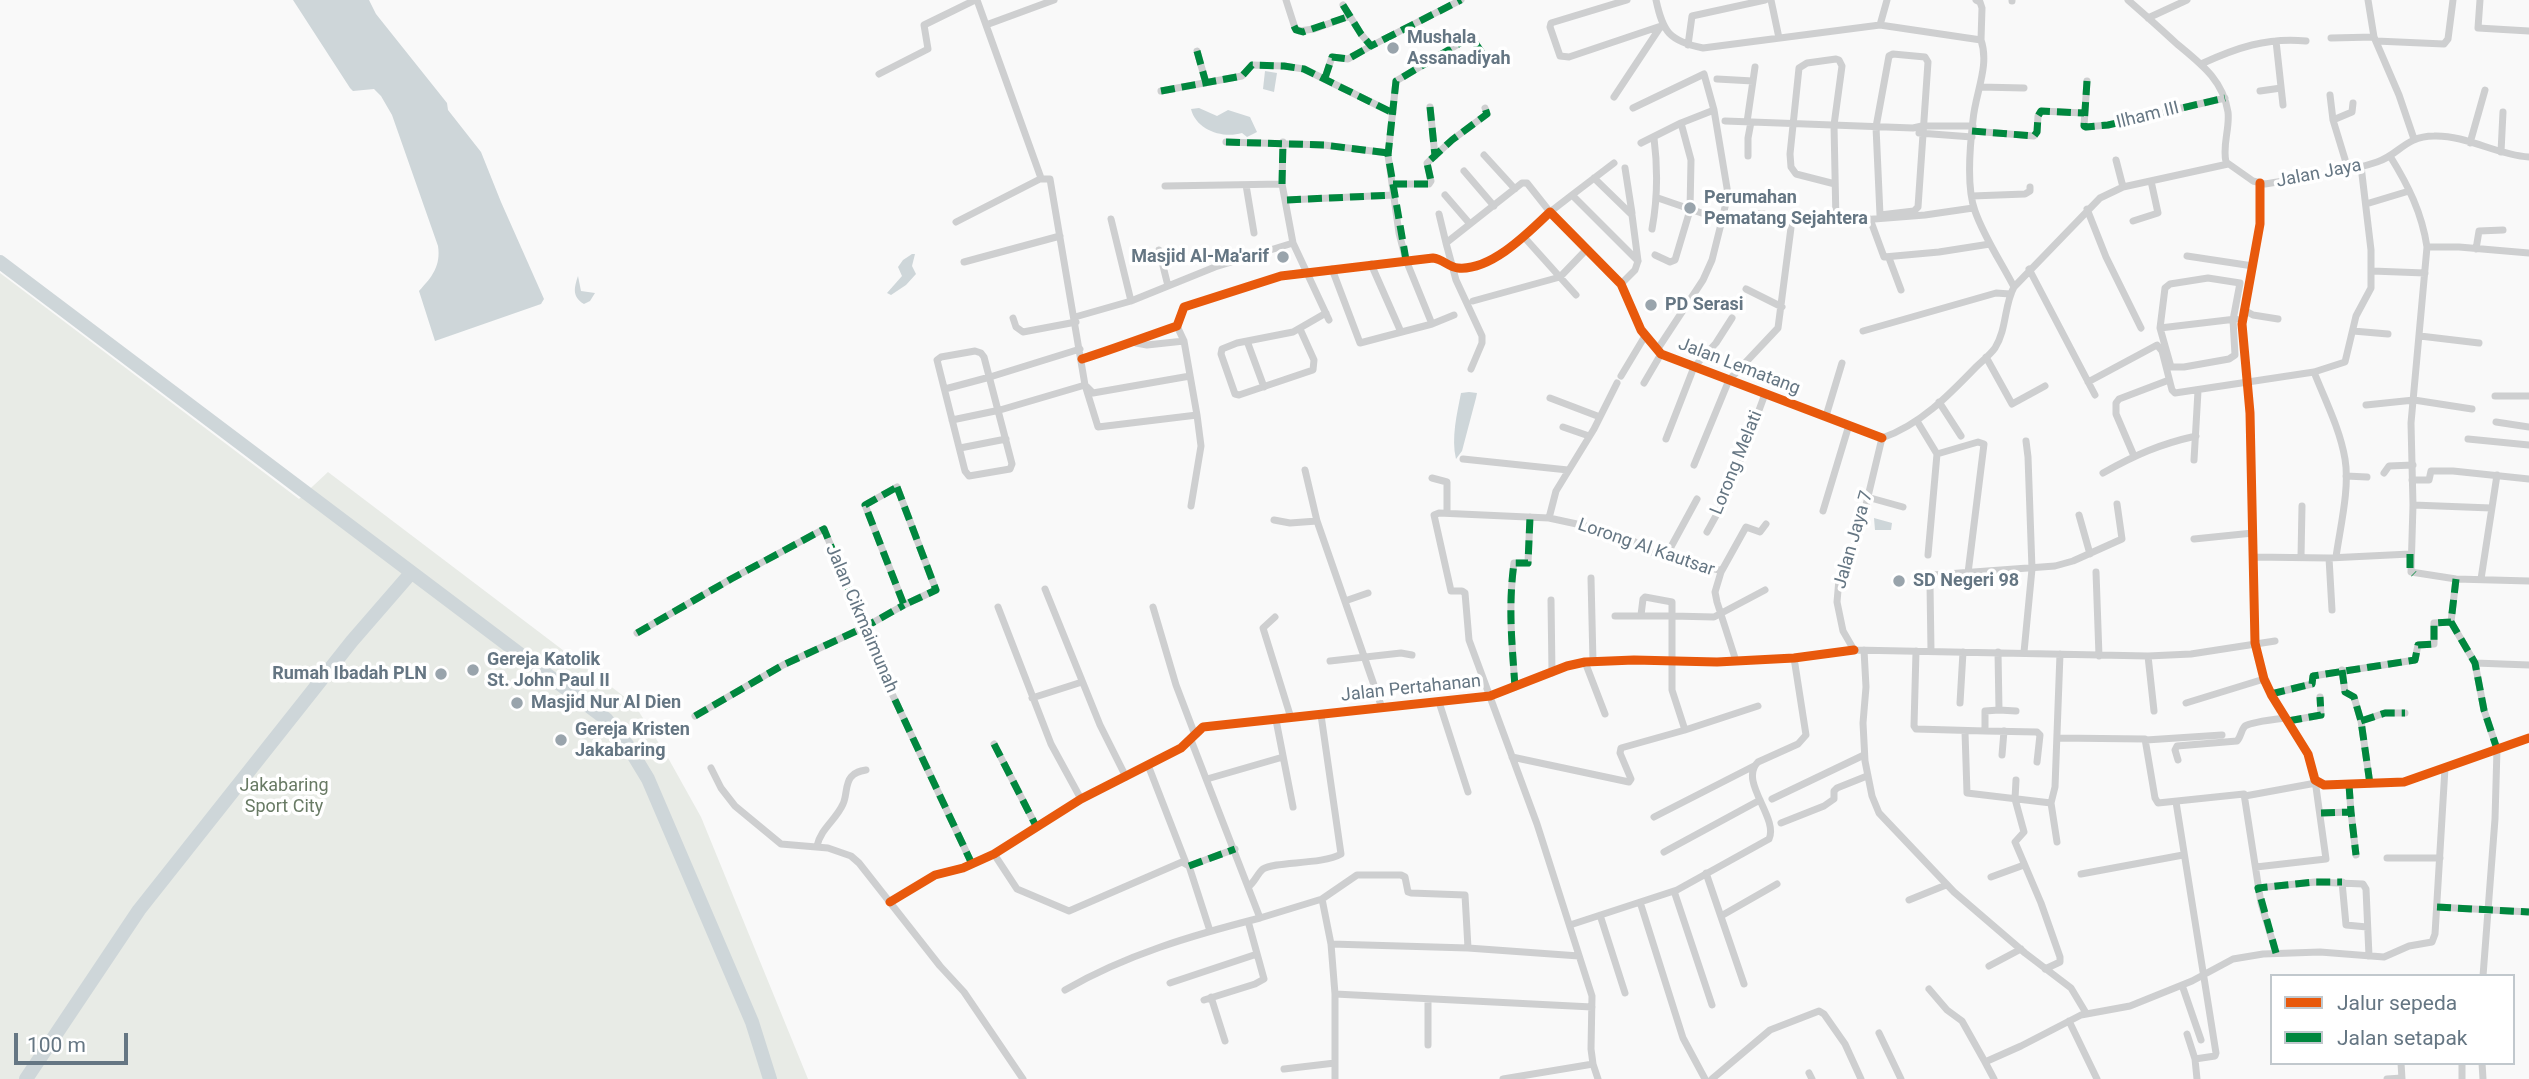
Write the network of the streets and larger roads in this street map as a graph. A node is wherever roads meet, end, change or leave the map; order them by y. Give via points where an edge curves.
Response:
1 (976, 0) edge
2 (1054, 0) edge
3 (1286, 0) edge
4 (1461, 0) edge
5 (1627, 0) edge
6 (1656, 0) edge
7 (1765, 0) edge
8 (1771, 0) edge
9 (1887, 0) edge
10 (1976, 0) edge
11 (2128, 0) edge
12 (2187, 0) edge
13 (2368, 0) edge
14 (2453, 0) edge
15 (2480, 0) edge
16 (1343, 5) dead end
17 (1350, 16) junction
18 (2148, 18) junction
19 (986, 25) junction
20 (1880, 25) junction
21 (1661, 26) junction
22 (2529, 31) edge
23 (1779, 38) junction
24 (2331, 38) dead end
25 (2375, 39) junction
26 (1981, 40) junction
27 (2276, 41) junction
28 (2306, 41) dead end
29 (1688, 45) junction
30 (1371, 46) junction
31 (1197, 51) dead end
32 (1484, 56) dead end
33 (2201, 64) junction
34 (1755, 67) dead end
35 (879, 74) dead end
36 (1325, 78) junction
37 (1717, 79) dead end
38 (1753, 81) junction
39 (2087, 81) dead end
40 (1206, 83) junction
41 (1980, 87) junction
42 (2025, 88) dead end
43 (2281, 88) junction
44 (2485, 90) dead end
45 (1161, 91) dead end
46 (2260, 91) dead end
47 (2330, 95) dead end
48 (1614, 97) dead end
49 (2225, 98) junction
50 (2353, 103) dead end
51 (2283, 105) dead end
52 (1430, 107) dead end
53 (1485, 108) dead end
54 (1633, 108) dead end
55 (1714, 110) junction
56 (2503, 112) dead end
57 (1393, 113) junction
58 (2084, 113) junction
59 (2333, 120) junction
60 (1725, 121) dead end
61 (1749, 122) junction
62 (1681, 123) junction
63 (1794, 124) junction
64 (1834, 125) junction
65 (1944, 126) junction
66 (1876, 127) junction
67 (1922, 130) junction
68 (1972, 131) junction
69 (1944, 136) junction
70 (1654, 138) junction
71 (2414, 139) junction
72 (1226, 142) dead end
73 (1283, 142) junction
74 (1641, 143) dead end
75 (2470, 143) junction
76 (2501, 152) junction
77 (1388, 153) junction
78 (1484, 155) dead end
79 (1435, 156) junction
80 (1748, 156) dead end
81 (2390, 156) junction
82 (2529, 157) edge
83 (2116, 160) dead end
84 (1614, 163) dead end
85 (2228, 164) junction
86 (2361, 166) junction
87 (1625, 169) dead end
88 (2348, 169) junction
89 (1464, 171) dead end
90 (1041, 178) junction
91 (1594, 178) junction
92 (2151, 181) junction
93 (2260, 183) junction
94 (1282, 184) junction
95 (1393, 184) junction
96 (1835, 184) junction
97 (1246, 185) junction
98 (1165, 186) dead end
99 (2029, 187) dead end
100 (2123, 187) junction
101 (1515, 189) junction
102 (2409, 191) junction
103 (1394, 195) junction
104 (1445, 195) dead end
105 (1572, 195) junction
106 (1972, 196) junction
107 (1658, 198) junction
108 (1287, 200) junction
109 (2366, 204) junction
110 (1494, 206) junction
111 (1973, 208) junction
112 (2087, 209) junction
113 (1690, 210) junction
114 (1550, 212) junction
115 (1438, 214) dead end
116 (1632, 215) junction
117 (1111, 219) dead end
118 (1792, 219) junction
119 (1870, 219) junction
120 (1722, 220) junction
121 (2133, 221) dead end
122 (956, 222) dead end
123 (1836, 222) junction
124 (1470, 224) junction
125 (1652, 229) dead end
126 (2503, 230) dead end
127 (1254, 233) dead end
128 (1060, 236) junction
129 (1524, 237) junction
130 (1293, 243) junction
131 (1446, 243) junction
132 (1990, 244) junction
133 (2427, 247) junction
134 (2476, 249) junction
135 (1159, 250) dead end
136 (1586, 250) junction
137 (2529, 253) edge
138 (1655, 255) dead end
139 (2186, 256) dead end
140 (1889, 258) junction
141 (1406, 260) junction
142 (1638, 261) junction
143 (964, 262) dead end
144 (1371, 264) junction
145 (2253, 266) junction
146 (1451, 267) junction
147 (1332, 269) junction
148 (2029, 270) junction
149 (2372, 271) junction
150 (1306, 272) junction
151 (2425, 273) junction
152 (1560, 277) junction
153 (1621, 284) junction
154 (1168, 286) junction
155 (1746, 289) dead end
156 (1900, 290) dead end
157 (2012, 290) junction
158 (1576, 295) dead end
159 (1131, 301) junction
160 (1472, 301) dead end
161 (1782, 307) junction
162 (2244, 314) junction
163 (1454, 315) dead end
164 (1013, 318) dead end
165 (1732, 318) dead end
166 (2278, 318) dead end
167 (1075, 320) junction
168 (2233, 320) junction
169 (1432, 324) junction
170 (1177, 326) junction
171 (2141, 328) dead end
172 (2160, 328) junction
173 (1300, 330) junction
174 (1863, 331) dead end
175 (2353, 331) junction
176 (1401, 332) junction
177 (2388, 334) dead end
178 (1645, 336) junction
179 (2420, 336) junction
180 (1184, 341) junction
181 (1247, 341) junction
182 (1135, 342) junction
183 (2479, 343) dead end
184 (1080, 349) junction
185 (1659, 352) junction
186 (1986, 357) junction
187 (1082, 359) junction
188 (1842, 363) dead end
189 (1694, 367) junction
190 (1471, 369) dead end
191 (2314, 372) junction
192 (1190, 376) junction
193 (990, 377) junction
194 (1729, 380) junction
195 (2169, 380) junction
196 (2088, 382) junction
197 (1644, 383) dead end
198 (2247, 383) junction
199 (1085, 385) junction
200 (2045, 386) dead end
201 (1264, 387) junction
202 (945, 389) junction
203 (2197, 390) junction
204 (1765, 394) junction
205 (2095, 395) dead end
206 (2529, 396) edge
207 (2495, 397) dead end
208 (1550, 398) dead end
209 (2414, 400) junction
210 (1939, 402) junction
211 (2366, 405) dead end
212 (2472, 409) dead end
213 (998, 410) junction
214 (1197, 415) junction
215 (1826, 416) junction
216 (1600, 417) junction
217 (952, 420) junction
218 (1917, 421) junction
219 (2496, 422) dead end
220 (1849, 425) junction
221 (1563, 427) dead end
222 (2529, 427) edge
223 (1589, 436) junction
224 (1961, 436) dead end
225 (2196, 436) junction
226 (1882, 438) junction
227 (1006, 439) junction
228 (1666, 439) dead end
229 (2468, 439) dead end
230 (2026, 442) dead end
231 (2529, 445) edge
232 (960, 447) junction
233 (1937, 454) junction
234 (2134, 456) junction
235 (1463, 459) dead end
236 (2194, 460) dead end
237 (1694, 465) dead end
238 (2413, 465) junction
239 (1306, 470) dead end
240 (1569, 470) junction
241 (2103, 473) dead end
242 (2384, 473) dead end
243 (2497, 475) junction
244 (2346, 476) junction
245 (2367, 477) dead end
246 (1432, 478) dead end
247 (2529, 479) edge
248 (2413, 480) junction
249 (1867, 497) junction
250 (1697, 499) dead end
251 (2117, 504) dead end
252 (2413, 505) junction
253 (1191, 506) dead end
254 (2302, 506) dead end
255 (1903, 507) dead end
256 (2491, 508) junction
257 (1823, 511) dead end
258 (1447, 513) junction
259 (2079, 515) dead end
260 (1530, 517) junction
261 (1549, 519) junction
262 (1274, 520) dead end
263 (1317, 521) junction
264 (1766, 524) dead end
265 (1707, 532) dead end
266 (2253, 533) junction
267 (2194, 539) dead end
268 (2090, 554) junction
269 (2410, 554) junction
270 (1928, 555) dead end
271 (1666, 556) junction
272 (2253, 556) junction
273 (2301, 557) junction
274 (2332, 557) junction
275 (2032, 569) junction
276 (1721, 572) junction
277 (2096, 572) dead end
278 (1968, 573) junction
279 (1591, 578) dead end
280 (2456, 579) junction
281 (2481, 579) junction
282 (2529, 581) edge
283 (1045, 589) dead end
284 (1765, 590) dead end
285 (1368, 593) dead end
286 (1551, 600) dead end
287 (1345, 601) junction
288 (904, 605) junction
289 (998, 607) dead end
290 (1153, 607) dead end
291 (2332, 610) dead end
292 (1721, 613) junction
293 (1641, 615) junction
294 (1615, 616) dead end
295 (1672, 616) junction
296 (1275, 617) dead end
297 (2451, 622) junction
298 (864, 627) junction
299 (637, 633) dead end
300 (2275, 640) dead end
301 (2255, 643) junction
302 (1854, 650) junction
303 (1864, 650) junction
304 (1916, 651) junction
305 (1931, 652) junction
306 (1963, 652) junction
307 (1998, 652) junction
308 (2024, 652) junction
309 (2060, 654) junction
310 (1412, 655) dead end
311 (2099, 656) junction
312 (2148, 656) junction
313 (1366, 658) junction
314 (1794, 658) junction
315 (1330, 661) dead end
316 (1671, 661) junction
317 (1736, 661) junction
318 (1589, 662) junction
319 (2475, 663) junction
320 (2529, 665) edge
321 (2342, 670) junction
322 (1552, 673) junction
323 (2264, 679) junction
324 (1082, 682) junction
325 (1515, 687) junction
326 (2271, 694) junction
327 (1490, 696) junction
328 (2320, 697) dead end
329 (1032, 698) junction
330 (1439, 702) junction
331 (1960, 703) dead end
332 (2186, 703) dead end
333 (1758, 706) dead end
334 (1382, 708) junction
335 (1998, 710) junction
336 (2016, 711) dead end
337 (2154, 711) dead end
338 (2405, 713) dead end
339 (1605, 714) dead end
340 (1321, 715) junction
341 (695, 716) dead end
342 (1291, 719) junction
343 (2286, 719) junction
344 (1276, 720) junction
345 (2361, 721) junction
346 (1685, 730) junction
347 (2004, 730) junction
348 (1985, 731) junction
349 (1965, 732) junction
350 (2222, 735) dead end
351 (1193, 737) junction
352 (2057, 738) junction
353 (2529, 738) edge
354 (2147, 740) junction
355 (994, 744) dead end
356 (2497, 749) junction
357 (1864, 755) junction
358 (2002, 755) dead end
359 (1283, 757) junction
360 (1513, 757) junction
361 (2178, 760) dead end
362 (2037, 762) dead end
363 (1149, 765) junction
364 (1754, 766) junction
365 (710, 768) dead end
366 (2445, 768) junction
367 (866, 770) dead end
368 (1867, 776) junction
369 (1126, 777) junction
370 (1207, 779) junction
371 (2016, 780) dead end
372 (2316, 781) junction
373 (2370, 784) junction
374 (2348, 785) junction
375 (1468, 792) dead end
376 (2245, 796) junction
377 (1081, 799) junction
378 (1772, 799) dead end
379 (2015, 799) junction
380 (1760, 800) junction
381 (2176, 802) junction
382 (2051, 803) junction
383 (1293, 807) dead end
384 (2351, 812) junction
385 (2321, 813) junction
386 (1654, 817) dead end
387 (1781, 823) dead end
388 (1035, 826) junction
389 (2057, 842) dead end
390 (817, 846) junction
391 (1235, 849) junction
392 (1664, 852) dead end
393 (994, 854) junction
394 (2183, 855) junction
395 (2356, 855) dead end
396 (2387, 858) dead end
397 (2440, 858) junction
398 (972, 864) junction
399 (1188, 864) junction
400 (2024, 865) junction
401 (2256, 867) junction
402 (1706, 873) junction
403 (2081, 874) dead end
404 (1991, 877) dead end
405 (2342, 882) junction
406 (1777, 884) dead end
407 (1946, 885) junction
408 (1248, 887) junction
409 (2258, 888) junction
410 (1674, 891) junction
411 (1322, 899) junction
412 (1909, 900) dead end
413 (890, 902) junction
414 (1640, 902) junction
415 (2437, 907) junction
416 (2489, 910) junction
417 (2529, 912) edge
418 (1600, 915) junction
419 (1721, 916) junction
420 (1260, 918) junction
421 (1248, 921) junction
422 (1570, 925) junction
423 (2367, 927) junction
424 (1210, 931) junction
425 (1331, 944) junction
426 (1468, 948) junction
427 (2021, 949) junction
428 (2276, 953) junction
429 (1257, 954) junction
430 (1579, 956) junction
431 (2369, 956) junction
432 (1989, 965) dead end
433 (2045, 969) junction
434 (2483, 974) edge
435 (2203, 975) junction
436 (1170, 983) dead end
437 (1744, 984) dead end
438 (2182, 985) junction
439 (1929, 989) dead end
440 (1065, 990) dead end
441 (1625, 993) dead end
442 (1335, 994) junction
443 (1428, 999) junction
444 (1712, 1005) dead end
445 (1592, 1007) junction
446 (2086, 1013) junction
447 (2069, 1021) junction
448 (1880, 1032) dead end
449 (2187, 1034) dead end
450 (2201, 1040) dead end
451 (1225, 1041) dead end
452 (1428, 1045) dead end
453 (2195, 1059) junction
454 (1985, 1062) junction
455 (1335, 1063) junction
456 (1593, 1064) junction
457 (1284, 1069) dead end
458 (1023, 1079) edge
459 (1335, 1079) edge
460 (1503, 1079) edge
461 (1598, 1079) edge
462 (1705, 1079) edge
463 (1712, 1079) edge
464 (1861, 1079) edge
465 (1901, 1079) edge
466 (1994, 1079) edge
467 (2097, 1079) edge
468 (2197, 1079) edge
469 (2387, 1079) edge
470 (2402, 1079) edge

1 - 19 street
1 - 35 street via 924,25 928,49
2 - 19 street
3 - 17 street via 1299,31
4 - 30 street
5 - 21 street via 1551,23 1560,56 1567,58
6 - 21 street
7 - 29 street via 1692,16
8 - 23 street
9 - 20 street
10 - 26 street via 1982,8
11 - 18 street
12 - 18 street
13 - 25 street
14 - 25 street via 2444,44
15 - 22 street via 2478,28
16 - 17 street
17 - 30 street
18 - 33 street
19 - 90 street
20 - 23 street
20 - 26 street
21 - 29 street
21 - 48 street
23 - 29 street via 1703,48
24 - 25 street
25 - 71 street
26 - 41 street
27 - 28 street
27 - 33 street via 2250,44
27 - 43 street
30 - 36 street via 1348,59 1332,57
31 - 40 street
32 - 57 street via 1474,41 1467,39 1396,81
33 - 49 street
34 - 38 street
36 - 40 street via 1304,69 1255,65 1244,75
36 - 57 street
37 - 38 street
38 - 61 street
39 - 58 street
40 - 45 street
41 - 42 street
41 - 68 street
43 - 46 street
43 - 51 street
44 - 75 street
47 - 59 street
49 - 58 street, Ilham III via 2094,127 2084,125
49 - 85 street via 2224,154
50 - 59 street via 2352,112
52 - 79 street
53 - 79 street via 1487,114
54 - 55 street via 1704,74
55 - 62 street
55 - 120 street via 1728,194
56 - 76 street
57 - 77 street
58 - 68 street, Ilham III via 2040,111 2034,136
59 - 88 street
60 - 61 street
61 - 63 street
61 - 80 street
62 - 70 street
62 - 113 street via 1690,160
63 - 64 street
63 - 64 street via 1798,68 1836,59 1842,66
63 - 96 street via 1793,172
64 - 66 street
64 - 96 street
65 - 67 street
65 - 68 street
65 - 69 street
66 - 67 street
66 - 67 street via 1886,66 1894,54 1928,59
66 - 67 street via 1880,215 1917,210
67 - 69 street
68 - 69 street
68 - 106 street
70 - 74 street
70 - 107 street
71 - 75 street via 2438,135
71 - 81 street, Jalan Jaya
72 - 73 street
73 - 77 street
73 - 94 street
75 - 76 street
76 - 82 street
77 - 95 street
78 - 101 street
79 - 95 street via 1426,166 1429,184
81 - 86 street, Jalan Jaya
81 - 102 street
83 - 100 street
84 - 91 street
85 - 92 street
85 - 93 street, Jalan Jaya
86 - 88 street, Jalan Jaya
86 - 109 street
87 - 116 street
88 - 93 street, Jalan Jaya
89 - 110 street
90 - 122 street
90 - 128 street via 1051,181
91 - 105 street
91 - 116 street
92 - 100 street
92 - 121 street via 2158,213
93 - 145 street
94 - 97 street
94 - 108 street
95 - 103 street
96 - 123 street
97 - 98 street
97 - 127 street
99 - 106 street via 2025,194
100 - 112 street
101 - 110 street
101 - 114 street via 1527,183
102 - 109 street
102 - 133 street via 2424,225
103 - 108 street
103 - 141 street
104 - 124 street
105 - 114 street
105 - 142 street
106 - 111 street
107 - 113 street
107 - 125 street
108 - 130 street
109 - 149 street
110 - 124 street
111 - 119 street
111 - 132 street
112 - 148 street
112 - 171 street
113 - 120 street
113 - 138 street via 1675,260
114 - 129 street
114 - 136 street
115 - 131 street
116 - 142 street
117 - 159 street
118 - 120 street via 1752,214
118 - 123 street
118 - 161 street
119 - 123 street
119 - 140 street via 1882,254
120 - 185 street via 1703,281
124 - 131 street
126 - 134 street via 2479,231
128 - 143 street
128 - 167 street
129 - 146 street via 1473,266
129 - 152 street
130 - 150 street
130 - 154 street
131 - 146 street
132 - 140 street
132 - 157 street
133 - 134 street
133 - 151 street
134 - 137 street
135 - 154 street
136 - 152 street
136 - 153 street
139 - 145 street
140 - 156 street
141 - 144 street
141 - 146 street via 1439,258
141 - 169 street
142 - 153 street
144 - 147 street
144 - 176 street
145 - 162 street
146 - 190 street via 1482,336
147 - 150 street
147 - 176 street via 1360,343
148 - 157 street
148 - 196 street
149 - 151 street
149 - 175 street via 2370,293
150 - 170 street via 1184,307
150 - 173 street via 1328,316
151 - 179 street
152 - 158 street
152 - 160 street
153 - 178 street, Jalan Lematang
154 - 159 street
155 - 161 street
157 - 174 street
157 - 186 street via 2006,321
159 - 167 street
161 - 194 street via 1776,331
162 - 166 street
162 - 168 street
162 - 198 street
163 - 169 street
164 - 167 street via 1023,332
165 - 189 street
167 - 184 street
168 - 172 street
168 - 172 street via 2235,356 2184,367 2171,367
168 - 172 street via 2239,282 2197,279 2165,288
169 - 176 street
170 - 180 street
170 - 182 street
173 - 181 street
173 - 201 street via 1315,368
175 - 177 street
175 - 191 street via 2345,362
178 - 185 street, Jalan Lematang
178 - 216 street
179 - 183 street
179 - 209 street
180 - 182 street
180 - 192 street
181 - 201 street
181 - 201 street via 1221,351 1233,390 1239,395
182 - 187 street
184 - 187 street
184 - 193 street
185 - 189 street, Jalan Lematang
185 - 197 street
186 - 200 street via 2012,404
186 - 210 street
187 - 199 street
188 - 215 street
189 - 194 street, Jalan Lematang
189 - 228 street
191 - 198 street
191 - 244 street via 2333,419
192 - 199 street via 1093,393
192 - 214 street
193 - 202 street
193 - 202 street via 979,352 941,357 937,363
193 - 213 street
194 - 204 street, Jalan Lematang
194 - 237 street
195 - 196 street via 2157,345
195 - 203 street via 2173,393
195 - 234 street via 2116,404
196 - 205 street
198 - 203 street
198 - 266 street
199 - 213 street
199 - 214 street via 1098,427
202 - 217 street
203 - 225 street
204 - 215 street, Jalan Lematang
204 - 265 street, Lorong Melati via 1728,494
206 - 207 street
208 - 216 street
209 - 211 street
209 - 212 street
209 - 238 street
210 - 218 street
210 - 224 street
213 - 217 street
213 - 227 street
214 - 253 street via 1201,446
215 - 220 street, Jalan Lematang
216 - 223 street
217 - 232 street
218 - 226 street
218 - 233 street
219 - 222 street
220 - 226 street, Jalan Lematang
220 - 257 street
221 - 223 street
223 - 240 street
225 - 234 street
225 - 236 street
226 - 249 street, Jalan Jaya 7
227 - 232 street
227 - 232 street via 1012,464 1004,471 967,475
229 - 231 street
230 - 275 street
233 - 270 street
233 - 278 street via 1984,444
234 - 241 street
235 - 240 street
238 - 242 street via 2389,466
238 - 248 street
239 - 263 street
240 - 261 street via 1556,491
243 - 247 street
243 - 248 street via 2434,471 2429,480
243 - 256 street
244 - 245 street
244 - 274 street
246 - 258 street via 1447,482
248 - 252 street
249 - 255 street
249 - 302 street, Jalan Jaya 7 via 1859,534 1839,579 1837,602 1843,631
250 - 271 street
251 - 268 street via 2123,537
252 - 256 street
252 - 269 street
254 - 273 street
256 - 281 street
258 - 260 street, Lorong Al Kautsar
258 - 327 street, Lorong Al Kautsar via 1434,515 1451,591 1465,593 1469,640
259 - 268 street
260 - 261 street, Lorong Al Kautsar
260 - 325 street via 1528,563 1514,562 1511,588
261 - 271 street, Lorong Al Kautsar via 1630,539
262 - 263 street
263 - 287 street
264 - 276 street via 1760,532 1745,528
266 - 267 street
266 - 272 street
268 - 275 street
269 - 274 street
269 - 280 street via 2412,573
271 - 276 street, Lorong Al Kautsar
272 - 273 street
272 - 301 street
273 - 274 street
274 - 291 street
275 - 278 street
275 - 308 street
276 - 292 street, Lorong Al Kautsar via 1715,592
277 - 311 street
278 - 305 street via 1931,576
279 - 318 street
280 - 281 street
280 - 297 street
281 - 282 street
283 - 324 street
284 - 292 street
285 - 287 street
286 - 322 street
287 - 313 street
288 - 288 street via 865,505 897,487 936,590
288 - 298 street
289 - 329 street
290 - 351 street
292 - 295 street via 1709,618
292 - 317 street, Lorong Al Kautsar
293 - 294 street
293 - 295 street
293 - 295 street via 1645,597 1672,602
295 - 316 street
296 - 342 street via 1263,628
297 - 319 street
297 - 321 street via 2434,623 2434,644 2418,645 2415,660
298 - 299 street, Jalan Cikmaimunah via 824,529
298 - 341 street
298 - 398 street, Jalan Cikmaimunah
300 - 301 street, Jalan Pertahanan
301 - 312 street, Jalan Pertahanan
301 - 323 street
302 - 303 street, Jalan Pertahanan
302 - 314 street, Jalan Pertahanan
303 - 304 street, Jalan Pertahanan
303 - 357 street
304 - 305 street, Jalan Pertahanan
304 - 349 street via 1915,727
305 - 306 street, Jalan Pertahanan
306 - 307 street, Jalan Pertahanan
306 - 331 street
307 - 308 street, Jalan Pertahanan
307 - 335 street
308 - 309 street, Jalan Pertahanan
309 - 311 street, Jalan Pertahanan
309 - 352 street
310 - 313 street
311 - 312 street, Jalan Pertahanan
312 - 337 street
313 - 315 street
313 - 334 street
314 - 317 street, Jalan Pertahanan
314 - 364 street via 1806,735 1798,744
316 - 317 street, Jalan Pertahanan
316 - 318 street, Jalan Pertahanan
316 - 346 street via 1672,690
318 - 322 street, Jalan Pertahanan
318 - 339 street
319 - 320 street
319 - 356 street
321 - 326 street via 2313,676 2312,684
321 - 345 street via 2345,692 2354,696
322 - 325 street, Jalan Pertahanan
323 - 326 street
323 - 332 street
324 - 329 street
324 - 369 street
325 - 327 street, Jalan Pertahanan
326 - 343 street
327 - 330 street, Jalan Pertahanan
327 - 360 street
328 - 343 street via 2321,716
329 - 377 street
330 - 334 street, Jalan Pertahanan
330 - 375 street
333 - 346 street
334 - 340 street, Jalan Pertahanan
335 - 336 street
335 - 348 street via 1984,711
338 - 345 street via 2385,713
340 - 342 street, Jalan Pertahanan
340 - 408 street via 1341,853 1314,862 1272,866
342 - 344 street, Jalan Pertahanan
343 - 361 street via 2249,725 2237,741 2177,746
343 - 372 street via 2308,754
344 - 351 street, Jalan Pertahanan via 1203,727
344 - 359 street
345 - 373 street
346 - 360 street via 1622,748 1629,782
347 - 348 street
347 - 358 street
347 - 362 street via 2038,732
348 - 349 street
349 - 379 street via 1967,793
350 - 354 street
351 - 363 street, Jalan Pertahanan
351 - 370 street
352 - 354 street
352 - 382 street
353 - 356 street
354 - 381 street via 2155,801
355 - 388 street
356 - 366 street
356 - 416 street
357 - 368 street
357 - 378 street
359 - 370 street
359 - 383 street
360 - 422 street
363 - 369 street, Jalan Pertahanan
363 - 399 street
364 - 380 street via 1752,776
364 - 386 street
365 - 390 street via 735,806 782,844
366 - 373 street via 2404,782
366 - 397 street
367 - 390 street via 850,777 845,801 824,828
368 - 387 street via 1837,788 1824,806
368 - 407 street via 1878,814
369 - 377 street, Jalan Pertahanan
370 - 391 street
371 - 379 street
372 - 374 street
372 - 376 street
372 - 385 street
373 - 374 street
374 - 384 street
376 - 381 street
376 - 401 street
377 - 388 street, Jalan Pertahanan
379 - 382 street
379 - 400 street via 2024,832 2015,842
380 - 392 street
380 - 402 street via 1772,833 1769,839
381 - 394 street
382 - 389 street
384 - 385 street
384 - 395 street
385 - 401 street via 2326,859
388 - 393 street, Jalan Pertahanan
390 - 413 street via 851,856
391 - 399 street
391 - 408 street
393 - 398 street, Jalan Pertahanan
393 - 399 street via 1017,890 1069,911 1182,862
394 - 403 street
394 - 435 street
396 - 397 street
397 - 415 street
398 - 413 street, Jalan Pertahanan via 930,878
399 - 424 street
400 - 404 street
400 - 433 street via 2060,957 2060,962
401 - 409 street
402 - 410 street
402 - 419 street
405 - 409 street
405 - 423 street via 2364,886
405 - 423 street via 2346,925
406 - 419 street
407 - 412 street
407 - 427 street
408 - 420 street
409 - 428 street
410 - 414 street
410 - 444 street
411 - 420 street
411 - 425 street
411 - 426 street via 1363,874 1403,876 1411,893 1463,894
413 - 458 street via 964,992
414 - 418 street
414 - 462 street via 1683,1038
415 - 416 street
415 - 431 street via 2432,942 2389,956
416 - 417 street
416 - 434 street
418 - 422 street
418 - 441 street
419 - 437 street
420 - 421 street
421 - 424 street
421 - 429 street
422 - 430 street
423 - 431 street
424 - 440 street via 1100,970
425 - 426 street
425 - 442 street
426 - 430 street
427 - 432 street
427 - 433 street
428 - 431 street
428 - 435 street via 2233,959
429 - 436 street
429 - 451 street via 1262,981 1208,999
430 - 445 street
433 - 446 street via 2071,988
435 - 438 street
435 - 453 street via 2216,1055
438 - 446 street via 2130,1006
438 - 450 street
439 - 454 street via 1962,1021
442 - 443 street
442 - 455 street
443 - 445 street
443 - 452 street
445 - 456 street
446 - 447 street
447 - 454 street
447 - 467 street
448 - 465 street
449 - 453 street
453 - 468 street
454 - 466 street
455 - 457 street
455 - 459 street
456 - 460 street
456 - 461 street
463 - 464 street via 1770,1030 1819,1011 1845,1044
469 - 470 street

